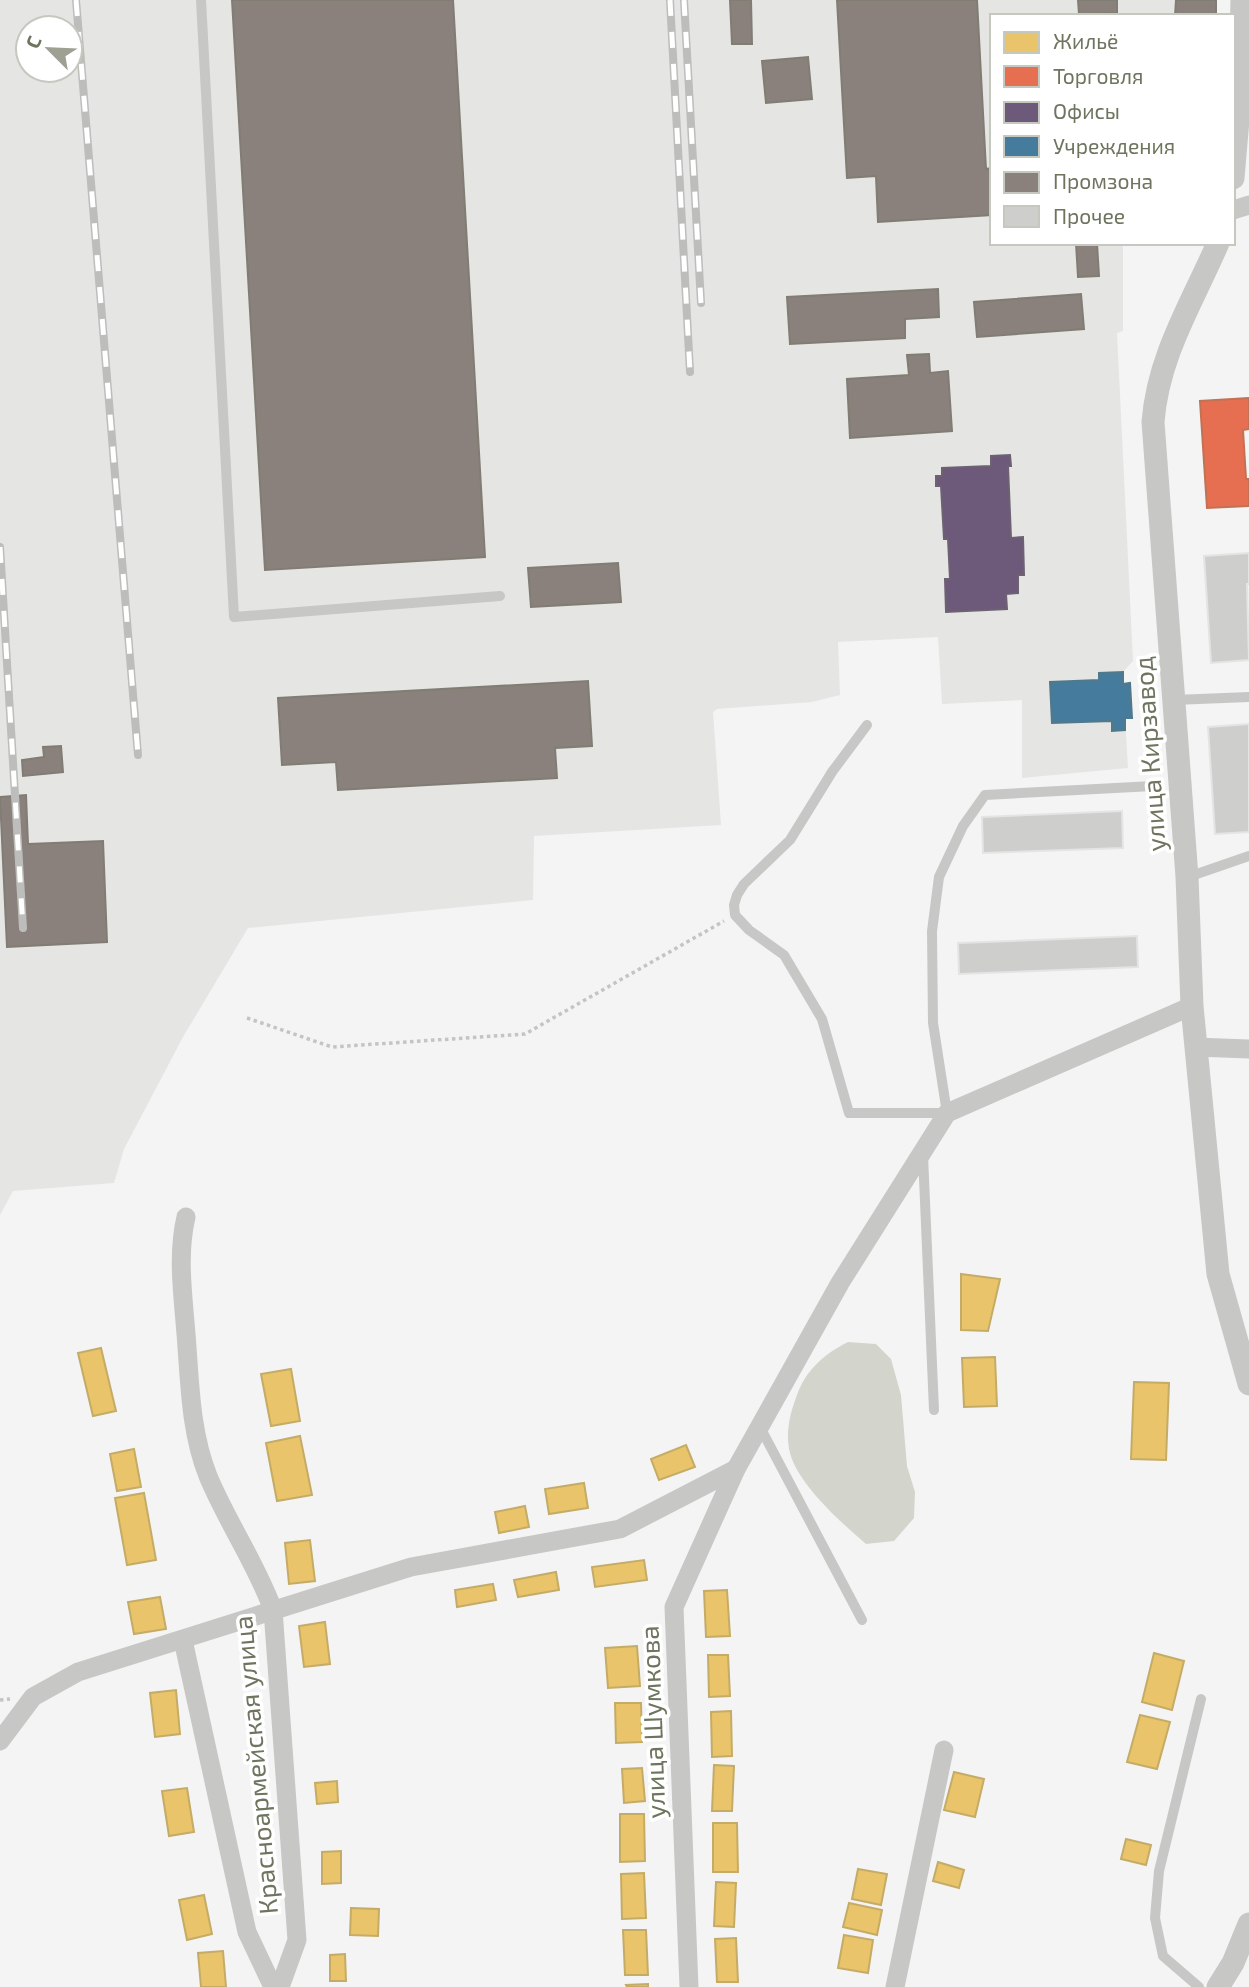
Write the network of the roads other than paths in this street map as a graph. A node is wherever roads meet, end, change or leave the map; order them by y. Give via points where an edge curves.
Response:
1 (201, 0) edge
2 (1242, 0) edge
3 (1235, 155) edge
4 (1217, 245) edge
5 (500, 596) dead end
6 (1249, 697) edge
7 (1174, 700) junction
8 (867, 725) dead end
9 (1153, 786) dead end
10 (1249, 856) edge
11 (1187, 877) junction
12 (1192, 1006) junction
13 (1195, 1047) junction
14 (1249, 1048) edge
15 (947, 1113) junction
16 (923, 1151) junction
17 (186, 1217) dead end
18 (1249, 1384) edge
19 (934, 1410) dead end
20 (760, 1427) junction
21 (736, 1469) junction
22 (273, 1610) junction
23 (862, 1619) dead end
24 (183, 1640) junction
25 (1201, 1699) dead end
26 (0, 1741) edge
27 (944, 1750) dead end
28 (1249, 1924) edge
29 (273, 1987) edge
30 (280, 1987) edge
31 (689, 1987) edge
32 (895, 1987) edge
33 (1199, 1987) edge
34 (1218, 1987) edge

1 - 5 lane via 234,617
2 - 3 street
4 - 7 street, улица Кирзавод via 1167,354 1154,407
6 - 7 lane
7 - 11 street, улица Кирзавод
8 - 15 lane via 790,840 744,884 734,905 735,915 784,955 822,1019 849,1113
9 - 15 lane via 985,795 963,826 939,877 932,931 933,1023
10 - 11 lane
11 - 12 street, улица Кирзавод
12 - 13 street, улица Кирзавод
12 - 15 street
13 - 14 street
13 - 18 street, улица Кирзавод via 1217,1274
15 - 16 street, улица Шумкова
16 - 19 lane
16 - 20 street, улица Шумкова via 840,1283
17 - 22 street, Красноармейская улица via 182,1276 192,1417 220,1504 261,1577
20 - 21 street, улица Шумкова
20 - 23 lane
21 - 22 street via 620,1529 411,1567
21 - 31 street, улица Шумкова via 674,1606
22 - 24 street
22 - 30 street, Красноармейская улица via 297,1940
24 - 26 street via 78,1672 33,1697
24 - 29 street via 247,1932
25 - 33 lane via 1159,1871 1155,1918 1163,1955
27 - 32 street
28 - 34 street

